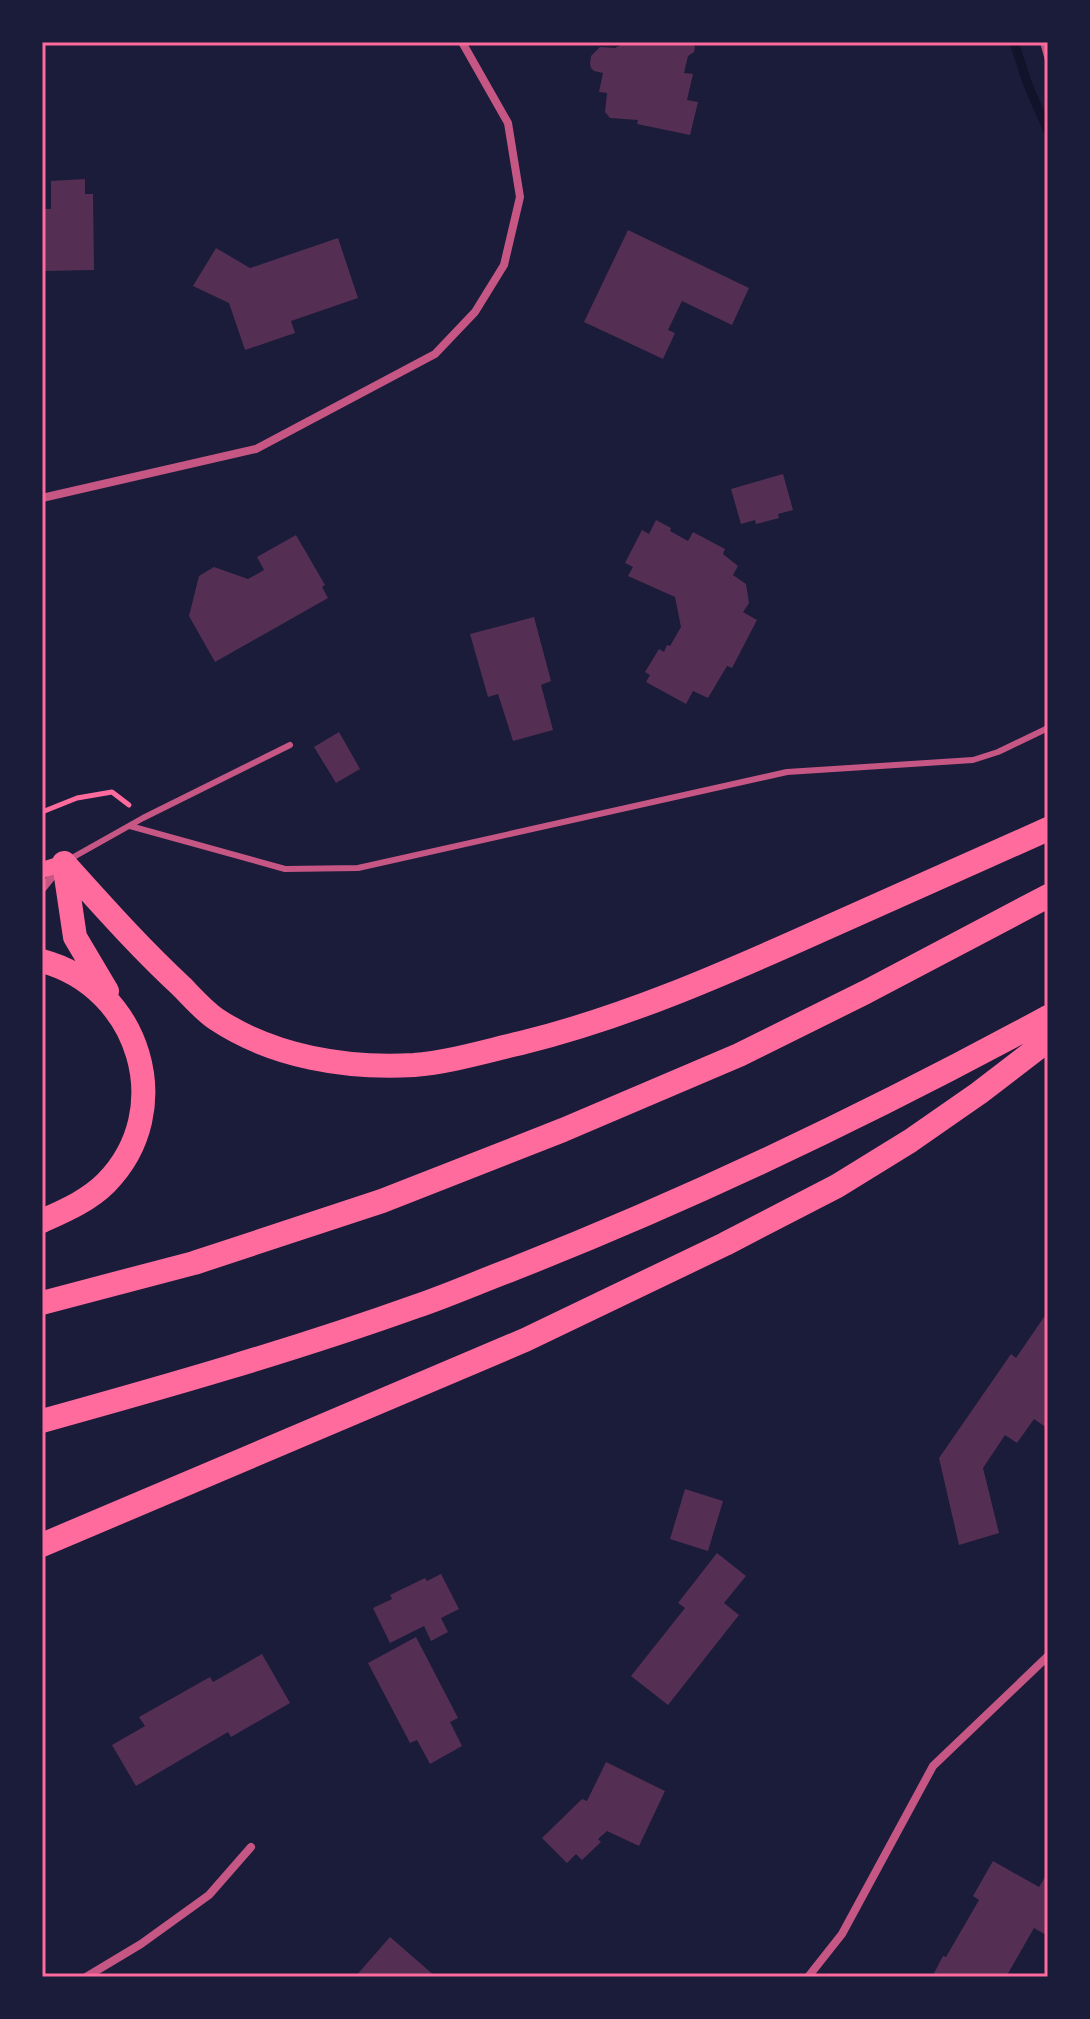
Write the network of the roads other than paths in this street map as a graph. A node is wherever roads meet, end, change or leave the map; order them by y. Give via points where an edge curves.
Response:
1 (462, 42) edge
2 (1043, 42) edge
3 (1048, 60) edge
4 (42, 498) edge
5 (1048, 728) edge
6 (290, 745) dead end
7 (130, 826) junction
8 (1048, 829) edge
9 (53, 866) edge
10 (42, 889) edge
11 (1048, 896) edge
12 (42, 961) edge
13 (1048, 1017) edge
14 (128, 1028) junction
15 (1048, 1040) edge
16 (42, 1221) edge
17 (42, 1303) edge
18 (42, 1421) edge
19 (42, 1545) edge
20 (1048, 1656) edge
21 (251, 1847) dead end
22 (86, 1977) edge
23 (808, 1977) edge

1 - 4 street via 508,123 520,197 504,265 475,312 435,354 256,449
2 - 3 lane
5 - 7 lane via 973,760 787,772 358,868 285,869
6 - 7 lane
7 - 9 lane
8 - 9 highway via 660,999 545,1037 416,1064 330,1062 289,1052 215,1018
9 - 10 street
9 - 14 highway via 75,937
11 - 17 highway via 739,1055 563,1130 382,1201 194,1263
12 - 14 highway via 95,988
13 - 18 highway via 789,1150 604,1233 418,1306 227,1369
14 - 16 highway via 144,1090 128,1153 105,1184
15 - 19 highway via 910,1141 725,1244 525,1340
20 - 23 street via 933,1766 842,1934
21 - 22 street via 209,1895

